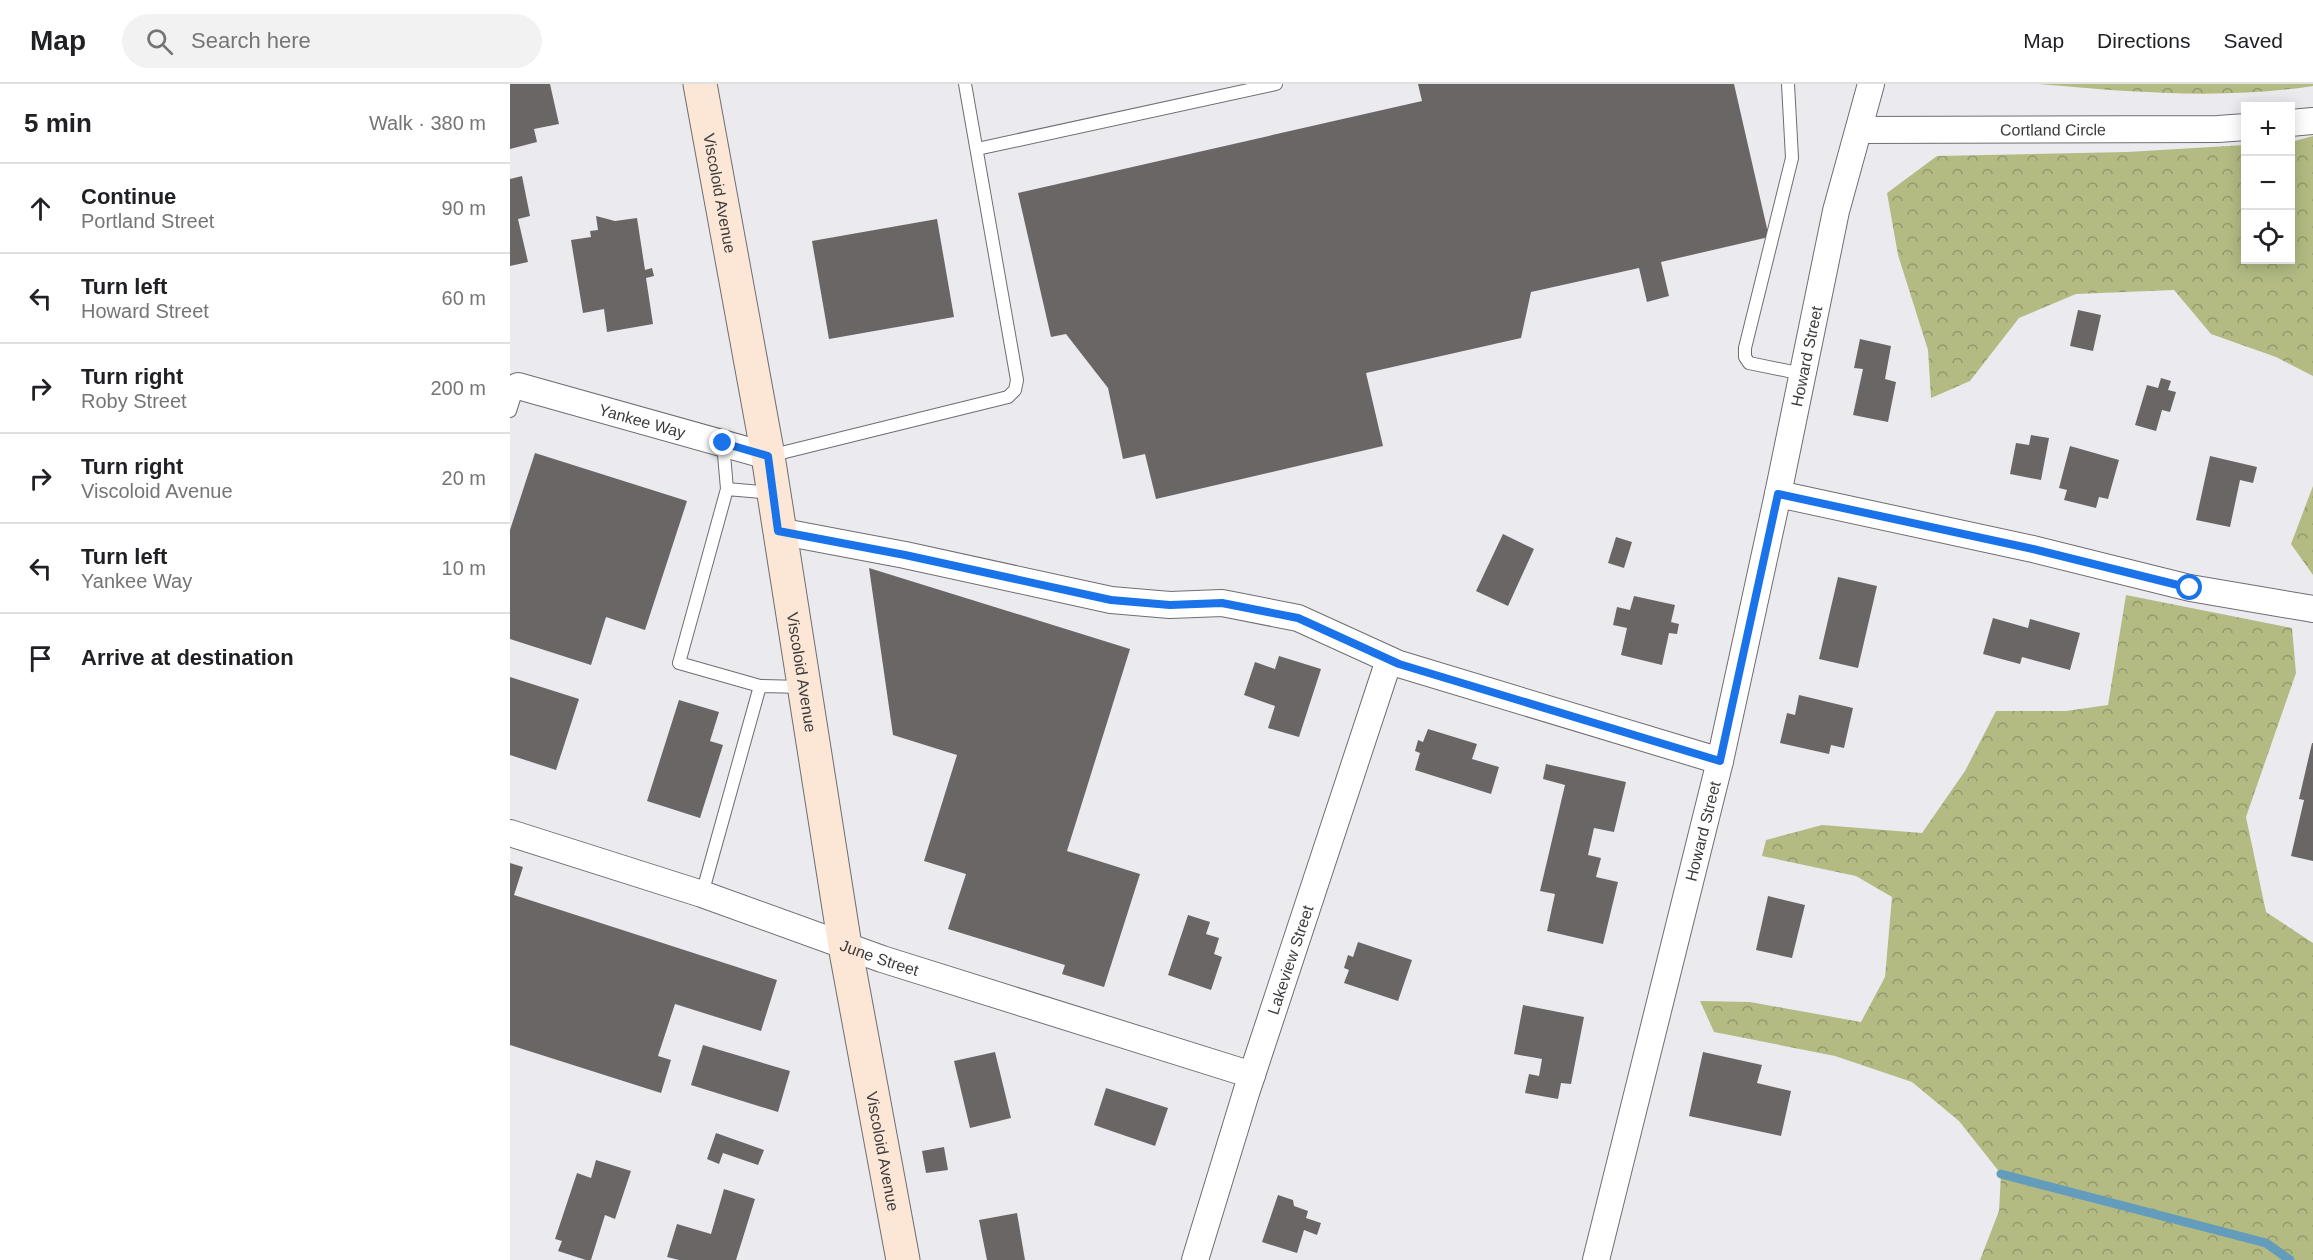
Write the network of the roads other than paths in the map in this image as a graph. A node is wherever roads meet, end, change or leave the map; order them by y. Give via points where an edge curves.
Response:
1 (700, 84) edge
2 (965, 84) edge
3 (1276, 84) edge
4 (1788, 84) edge
5 (1871, 84) edge
6 (2313, 121) edge
7 (2295, 123) edge
8 (2241, 127) edge
9 (1859, 130) junction
10 (977, 149) junction
11 (1803, 374) junction
12 (518, 386) joint
13 (510, 411) edge
14 (723, 443) junction
15 (768, 456) junction
16 (727, 489) junction
17 (773, 493) junction
18 (1778, 494) junction
19 (778, 531) junction
20 (2313, 609) edge
21 (1389, 660) junction
22 (760, 686) junction
23 (803, 687) junction
24 (1720, 761) junction
25 (510, 833) edge
26 (702, 894) junction
27 (845, 946) junction
28 (1252, 1075) junction
29 (903, 1260) edge
30 (1195, 1260) edge
31 (1596, 1260) edge

1 - 15 main road, Viscoloid Avenue
2 - 10 lane
3 - 10 lane
4 - 11 lane via 1792,158 1745,357 1749,363
5 - 9 street, Howard Street
6 - 7 street
8 - 9 street, Cortland Circle
9 - 11 street, Howard Street via 1836,211
10 - 15 lane via 1017,380 1015,390 1008,397
11 - 18 street, Howard Street
12 - 13 lane
12 - 14 street, Yankee Way
14 - 15 street, Yankee Way
14 - 16 lane
15 - 17 main road, Viscoloid Avenue
16 - 17 lane
16 - 22 lane via 680,663
17 - 19 main road, Viscoloid Avenue
18 - 20 street via 2033,549 2190,588
18 - 24 street, Howard Street
19 - 21 street via 1111,600 1170,605 1222,603 1298,618
19 - 23 main road, Viscoloid Avenue
21 - 24 street
21 - 28 street, Lakeview Street
22 - 23 lane
22 - 26 lane
23 - 27 main road, Viscoloid Avenue
24 - 31 street, Howard Street
25 - 26 street, June Street
26 - 27 street, June Street
27 - 28 street, June Street
27 - 29 main road, Viscoloid Avenue
28 - 30 street, Lakeview Street

